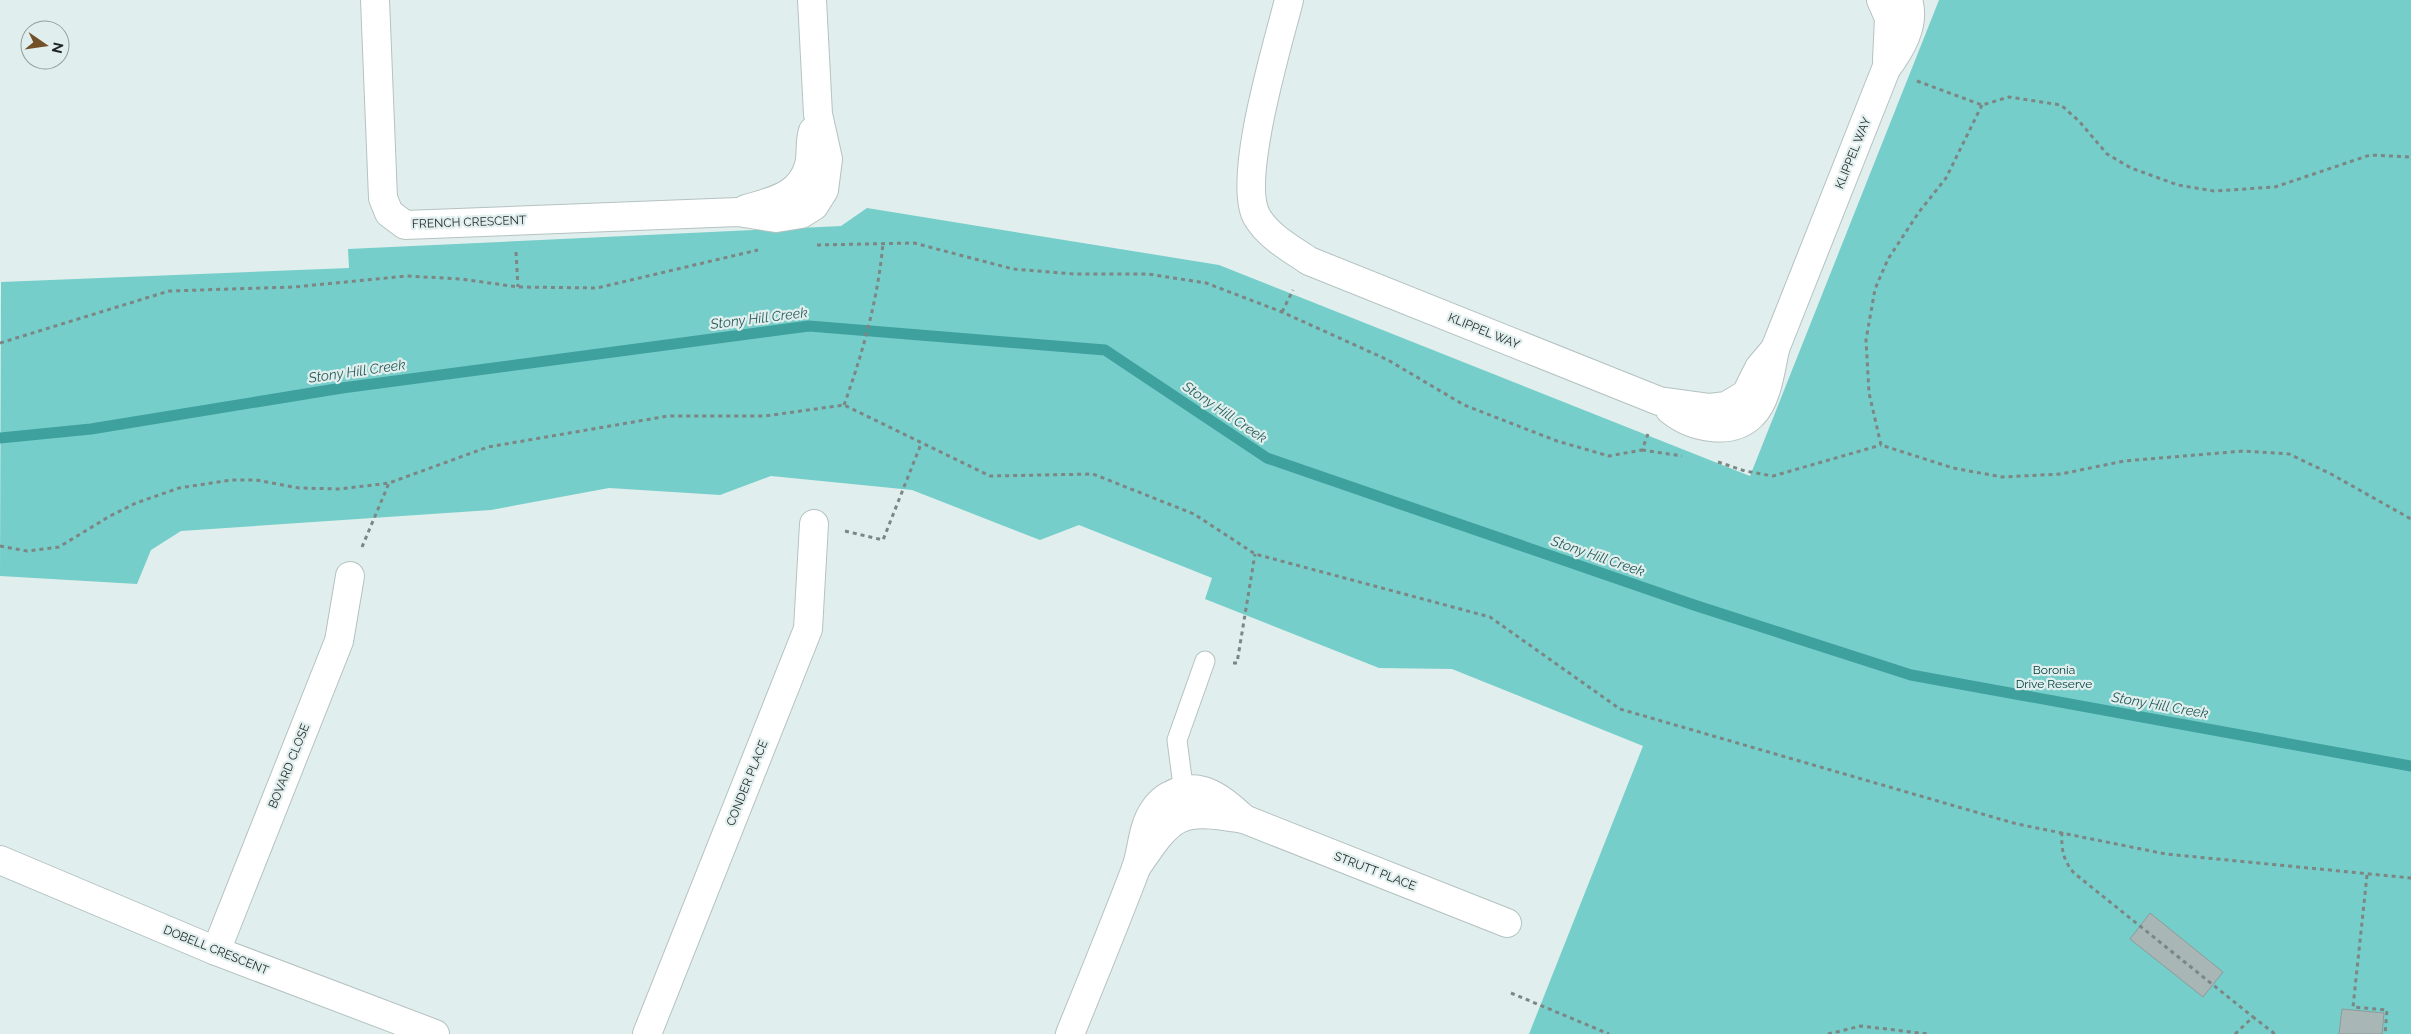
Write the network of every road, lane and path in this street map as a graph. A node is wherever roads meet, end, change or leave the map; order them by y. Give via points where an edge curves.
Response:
1 (375, 0) edge
2 (812, 0) edge
3 (1288, 0) edge
4 (1881, 0) edge
5 (1908, 0) edge
6 (1886, 69) junction
7 (1982, 105) junction
8 (2411, 157) edge
9 (884, 243) junction
10 (808, 245) dead end
11 (760, 250) dead end
12 (0, 343) edge
13 (1659, 401) junction
14 (844, 406) junction
15 (921, 444) junction
16 (1881, 444) junction
17 (1642, 450) junction
18 (1690, 457) dead end
19 (1708, 460) dead end
20 (389, 482) junction
21 (2411, 519) edge
22 (814, 524) joint
23 (0, 546) edge
24 (1255, 554) junction
25 (350, 576) joint
26 (1205, 661) joint
27 (1186, 802) junction
28 (2062, 832) junction
29 (0, 860) edge
30 (2367, 875) junction
31 (2411, 878) edge
32 (1507, 923) dead end
33 (216, 951) junction
34 (1511, 993) dead end
35 (2252, 1017) junction
36 (435, 1034) edge
37 (647, 1034) edge
38 (1070, 1034) edge
39 (1609, 1034) edge
40 (1828, 1034) edge
41 (1928, 1034) edge
42 (2235, 1034) edge
43 (2275, 1034) edge
44 (2385, 1034) edge

1 - 2 street, FRENCH CRESCENT via 383,198 389,213 405,225 738,212 793,193 803,182 809,165 810,137 818,114
3 - 13 street, KLIPPEL WAY via 1252,154 1251,189 1256,215 1270,234 1309,261
4 - 6 street, KLIPPEL WAY via 1889,18
5 - 6 street, KLIPPEL WAY via 1908,30
6 - 7 path
6 - 13 street, KLIPPEL WAY via 1775,349 1766,388 1753,414 1733,426 1707,428 1677,416
7 - 8 path via 2009,97 2061,106 2107,154 2131,168 2178,185 2214,191 2275,187 2370,155
7 - 16 path via 1946,178 1918,212 1888,260 1875,290 1866,340 1869,393
9 - 10 path
9 - 14 path via 880,280 860,361
9 - 17 path via 914,243 1013,269 1074,274 1148,274 1206,283 1282,312 1388,360 1464,405 1557,441 1610,456
11 - 12 path via 597,288 518,287 407,276 294,287 169,291
13 - 17 path
14 - 15 path via 881,421
14 - 20 path via 765,416 668,416 488,447
15 - 22 path via 883,540
15 - 24 path via 990,476 1093,474 1194,514
16 - 19 path via 1773,476
16 - 21 path via 1953,468 2002,477 2061,474 2124,461 2244,451 2289,454
17 - 18 path
20 - 23 path via 332,489 231,480 179,488 110,516 59,547 27,551
20 - 25 path
22 - 37 street, CONDER PLACE via 808,628
24 - 26 path via 1237,663
24 - 28 path via 1490,617 1620,709 2017,824
25 - 33 street, BOVARD CLOSE via 338,641
26 - 27 lane via 1177,740
27 - 32 street, STRUTT PLACE via 1215,814 1244,819
27 - 38 street via 1136,868
28 - 30 path via 2166,854
28 - 35 path via 2063,856 2074,873
29 - 33 street, DOBELL CRESCENT
30 - 31 path
30 - 44 path via 2353,1007 2387,1010
33 - 36 street, DOBELL CRESCENT
34 - 39 path
35 - 42 path
35 - 43 path
40 - 41 path via 1861,1026

